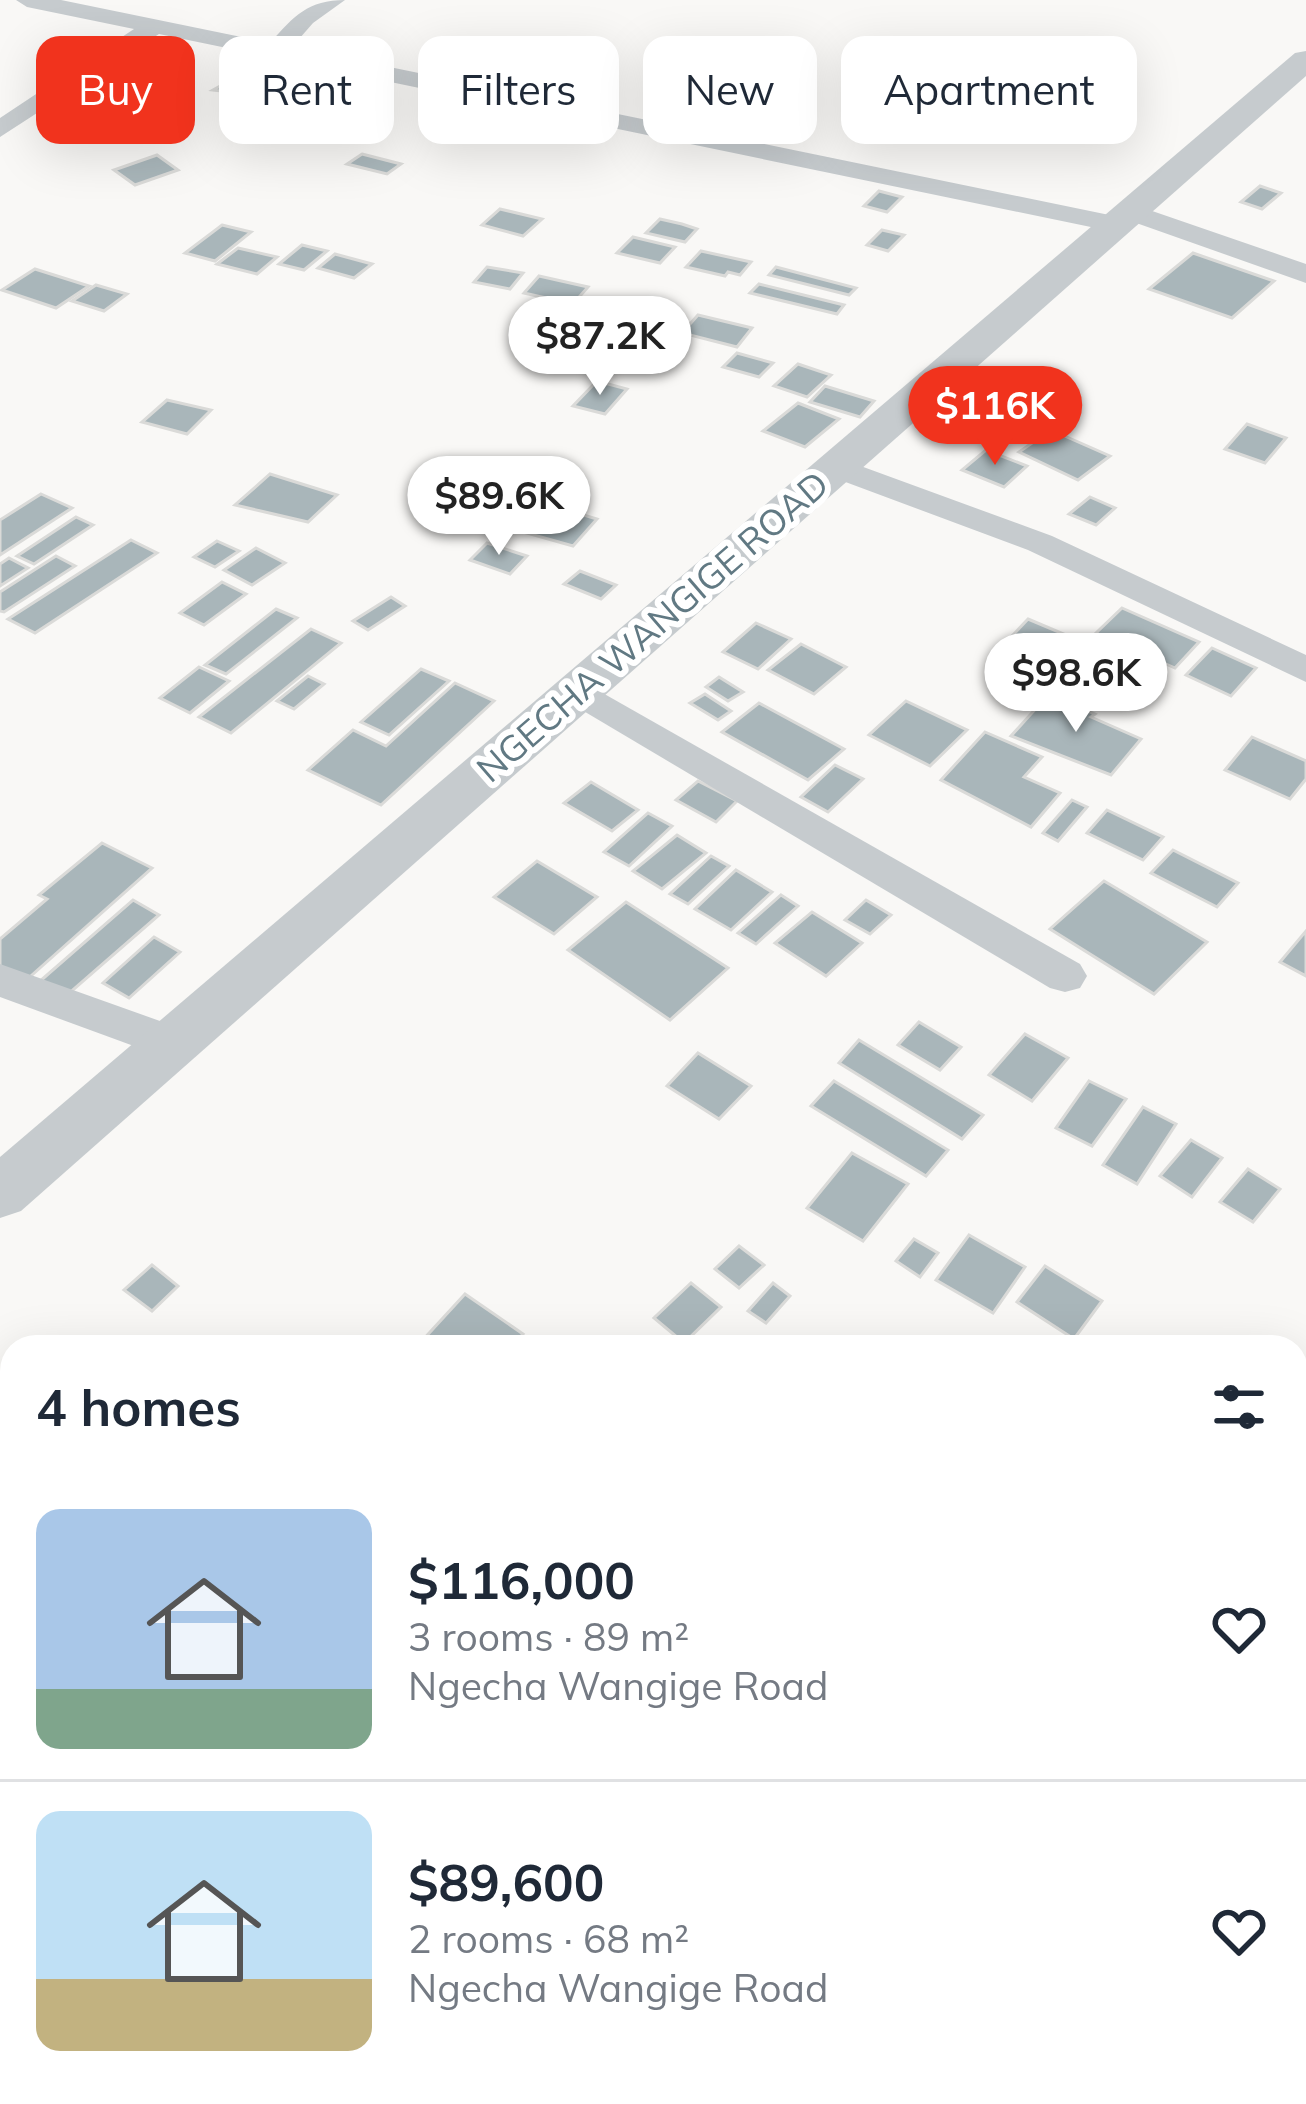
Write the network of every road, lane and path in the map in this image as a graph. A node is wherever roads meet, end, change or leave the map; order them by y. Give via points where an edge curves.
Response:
1 (27, 0) edge
2 (334, 0) edge
3 (155, 26) junction
4 (289, 36) edge
5 (219, 39) edge
6 (1306, 61) edge
7 (394, 73) edge
8 (0, 129) edge
9 (1122, 218) junction
10 (1306, 274) edge
11 (836, 467) junction
12 (1306, 670) edge
13 (578, 691) junction
14 (1065, 976) dead end
15 (0, 980) edge
16 (172, 1043) junction
17 (0, 1192) edge

1 - 3 street
2 - 4 street
3 - 5 street
3 - 8 street
6 - 9 street, NGECHA WANGIGE ROAD
7 - 9 street
9 - 10 street
9 - 11 street, NGECHA WANGIGE ROAD
11 - 12 street via 1040,542
11 - 13 street, NGECHA WANGIGE ROAD
13 - 14 street
13 - 16 street, NGECHA WANGIGE ROAD
15 - 16 street
16 - 17 street, NGECHA WANGIGE ROAD

